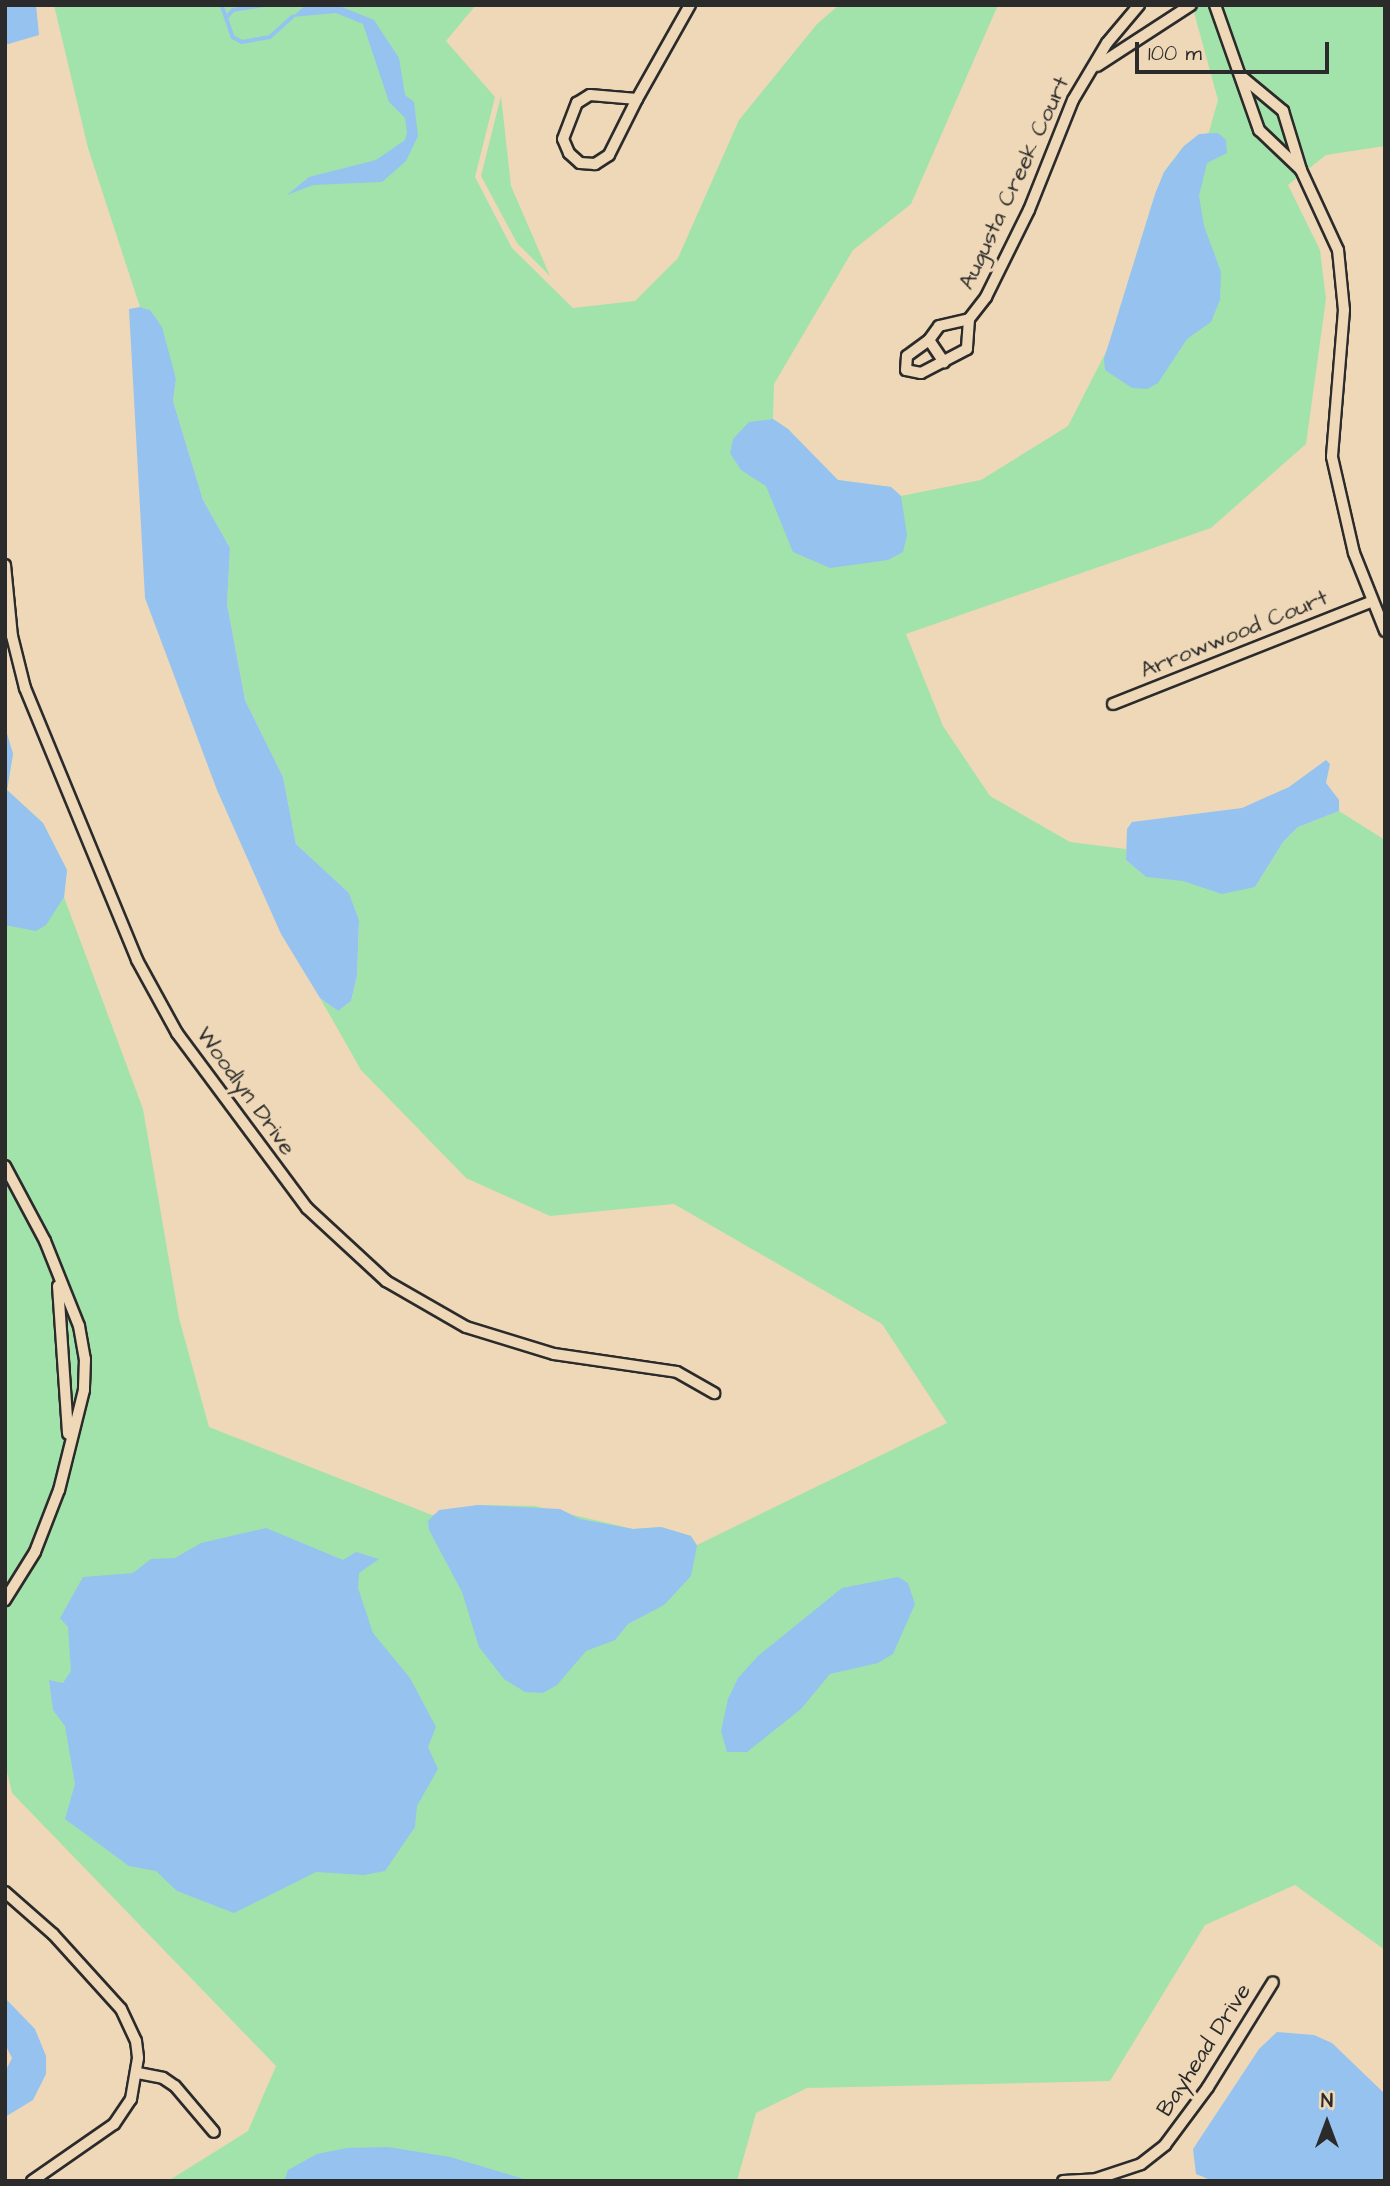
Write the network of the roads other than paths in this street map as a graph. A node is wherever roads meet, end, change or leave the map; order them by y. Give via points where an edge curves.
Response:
1 (690, 5) edge
2 (1139, 5) edge
3 (1191, 5) edge
4 (1214, 5) edge
5 (1097, 66) junction
6 (1241, 76) junction
7 (637, 99) junction
8 (1301, 170) junction
9 (969, 319) junction
10 (929, 340) junction
11 (944, 362) junction
12 (5, 565) edge
13 (1371, 602) junction
14 (1385, 631) edge
15 (9, 636) edge
16 (1113, 704) dead end
17 (5, 1166) edge
18 (58, 1279) junction
19 (714, 1393) dead end
20 (69, 1442) junction
21 (5, 1600) edge
22 (5, 1892) edge
23 (1273, 1982) dead end
24 (138, 2074) junction
25 (214, 2132) dead end
26 (1097, 2180) edge
27 (32, 2181) edge
28 (1063, 2181) edge

1 - 7 street
2 - 5 street, Augusta Creek Court via 1107,43
3 - 5 street, Augusta Creek Court
4 - 6 street
5 - 9 street, Augusta Creek Court via 1060,125 996,282
6 - 8 street via 1259,130
6 - 8 street via 1283,111
7 - 7 street via 609,155 595,164 580,163 569,153 563,139 577,103 590,95
8 - 13 street via 1330,225 1342,270 1344,310 1332,457 1346,523
9 - 10 street, Augusta Creek Court via 939,326
9 - 11 street, Augusta Creek Court via 967,349
10 - 11 street
10 - 11 street, Augusta Creek Court via 907,356 906,370 920,373
12 - 15 street, Woodlyn Drive
13 - 14 street
13 - 16 street, Arrowwood Court
15 - 19 street, Woodlyn Drive via 35,717 145,978 211,1080 332,1235 386,1281 466,1327 543,1352 677,1372
17 - 18 street via 45,1241
18 - 20 street
18 - 20 street via 79,1326 85,1359 84,1390
20 - 21 street via 48,1522
22 - 24 street via 53,1934 121,2009 136,2041
23 - 26 street, Bayhead Drive via 1201,2098 1165,2144 1141,2164
24 - 25 street via 163,2078 175,2086
24 - 27 street via 131,2099 114,2124
26 - 28 street, Bayhead Drive

